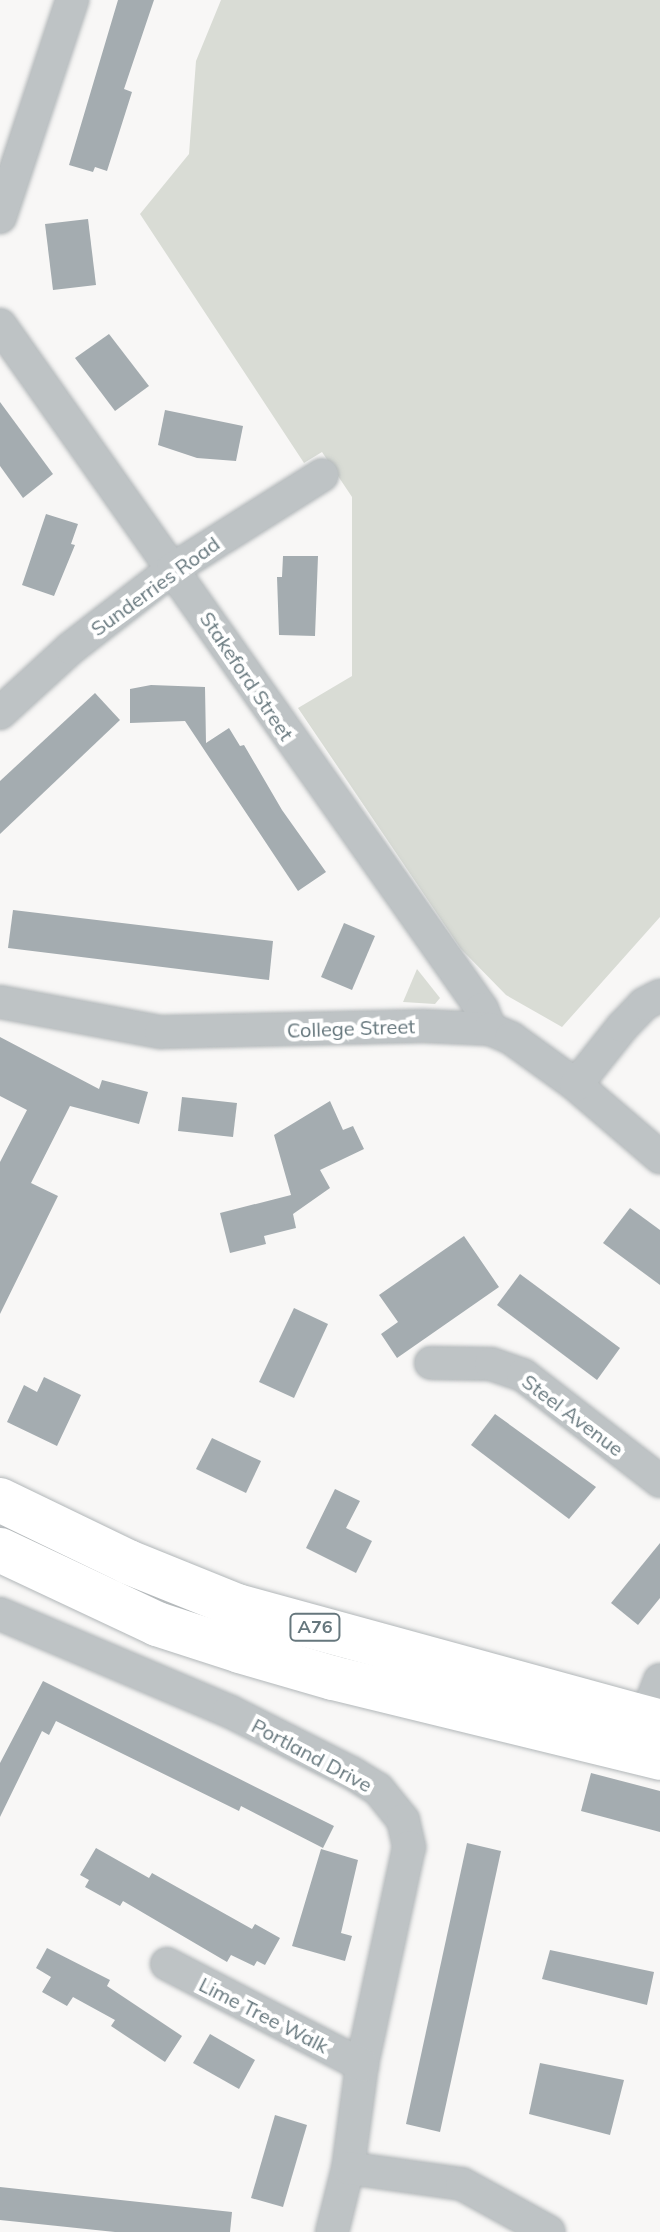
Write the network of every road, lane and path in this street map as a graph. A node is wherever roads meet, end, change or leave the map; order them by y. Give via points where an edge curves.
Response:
1 (72, 0) edge
2 (0, 217) edge
3 (0, 325) edge
4 (322, 475) dead end
5 (173, 569) junction
6 (0, 713) edge
7 (660, 996) edge
8 (0, 1002) edge
9 (490, 1029) junction
10 (576, 1085) junction
11 (660, 1157) edge
12 (431, 1363) dead end
13 (660, 1481) edge
14 (0, 1500) edge
15 (0, 1550) edge
16 (0, 1614) edge
17 (651, 1726) edge
18 (167, 1964) dead end
19 (362, 2065) junction
20 (348, 2168) junction
21 (332, 2232) edge
22 (549, 2232) edge

1 - 2 street
3 - 5 street, Stakeford Street
4 - 5 street, Sunderries Road
5 - 6 street, Sunderries Road via 71,648
5 - 9 street, Stakeford Street via 482,1009
7 - 10 street via 623,1026
8 - 9 street, College Street via 161,1032
9 - 10 street, College Street
10 - 11 street, College Street
12 - 13 street, Steel Avenue via 491,1364 523,1375
14 - 17 main road, A76 via 128,1562 237,1606
15 - 17 main road, A76 via 157,1624 333,1678
16 - 19 street, Portland Drive via 229,1711 352,1773 378,1789 403,1820 409,1847
18 - 19 street, Lime Tree Walk
19 - 20 street, Portland Drive
20 - 21 street, Portland Drive
20 - 22 street via 462,2184

